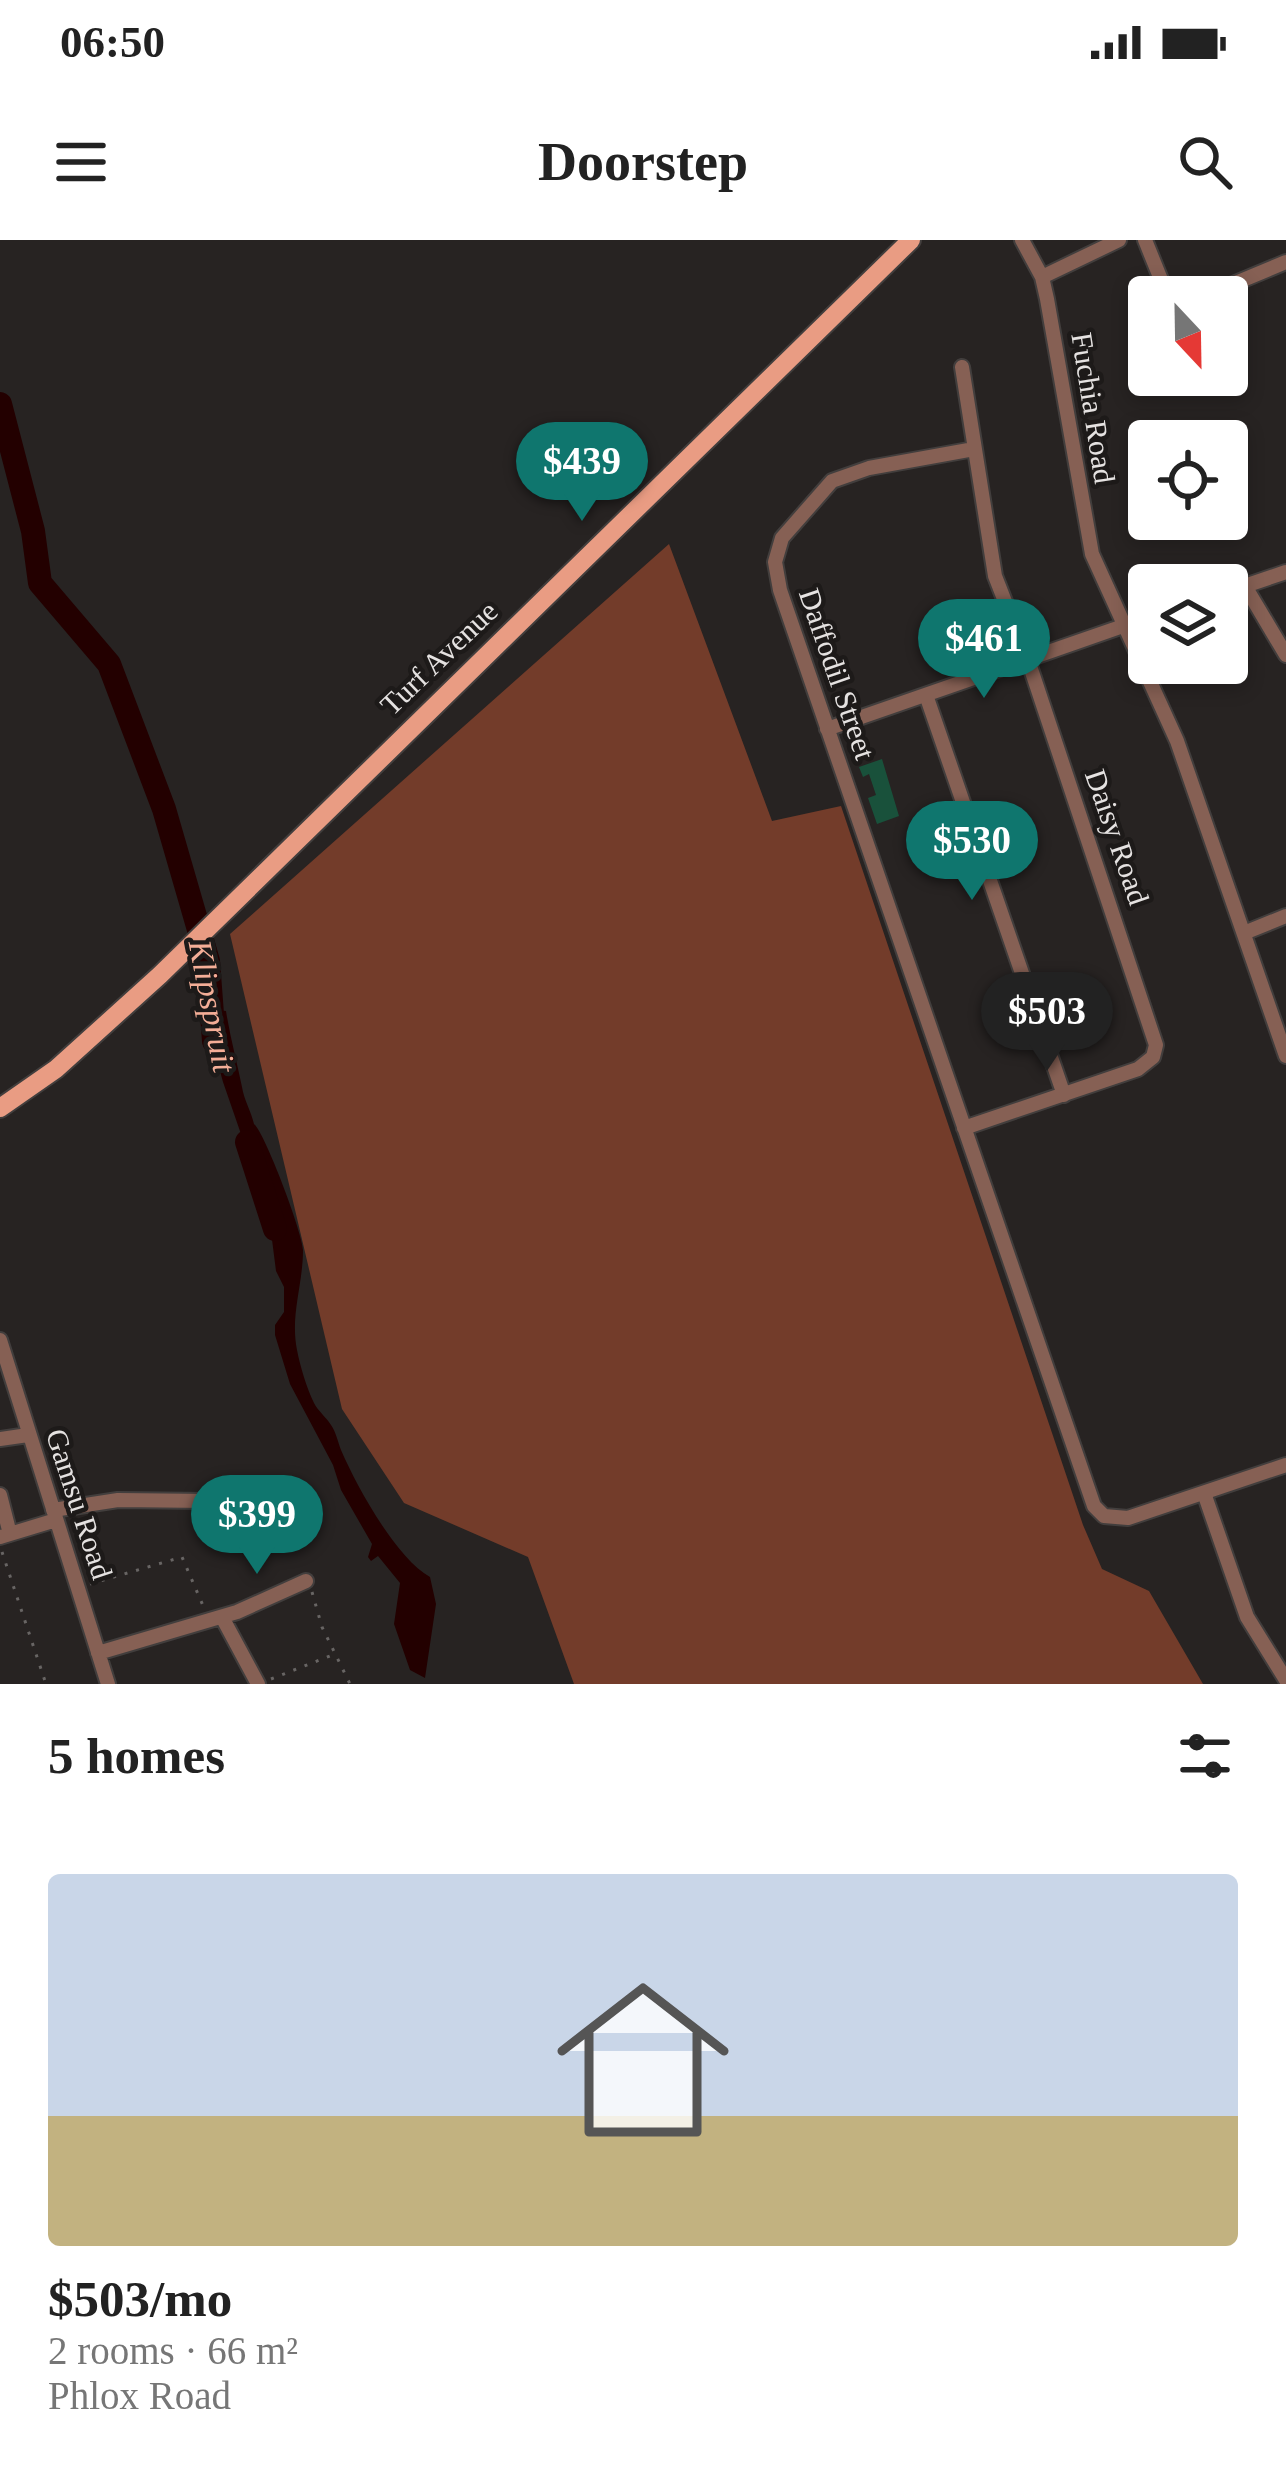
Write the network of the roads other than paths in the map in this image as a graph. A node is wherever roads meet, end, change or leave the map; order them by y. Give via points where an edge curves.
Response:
1 (910, 240) edge
2 (1022, 240) edge
3 (1119, 240) edge
4 (1145, 240) edge
5 (1286, 262) edge
6 (1160, 276) edge
7 (1042, 277) junction
8 (1248, 278) edge
9 (962, 367) dead end
10 (974, 449) junction
11 (1286, 572) edge
12 (1248, 585) edge
13 (1248, 591) edge
14 (1128, 625) edge
15 (1124, 626) junction
16 (1286, 655) edge
17 (1028, 660) junction
18 (926, 695) junction
19 (826, 729) junction
20 (1286, 916) edge
21 (1244, 933) junction
22 (1282, 1030) edge
23 (1286, 1056) edge
24 (1064, 1095) junction
25 (0, 1108) edge
26 (964, 1128) junction
27 (0, 1340) edge
28 (28, 1435) junction
29 (0, 1439) edge
30 (1286, 1465) edge
31 (1204, 1493) junction
32 (0, 1495) edge
33 (208, 1501) dead end
34 (55, 1515) junction
35 (3, 1538) edge
36 (306, 1581) road end
37 (215, 1619) junction
38 (98, 1653) junction
39 (1286, 1680) edge
40 (258, 1683) edge
41 (108, 1684) edge

1 - 25 main road, Turf Avenue via 160,975
2 - 7 street, Fuchia Road
3 - 7 street
4 - 6 street
5 - 8 street
7 - 15 street, Fuchia Road via 1088,540
9 - 10 street, Daisy Road
10 - 17 street, Daisy Road via 995,576
10 - 19 street, Daffodil Street via 839,477 782,538 776,580
11 - 12 street
13 - 16 street
14 - 15 street
15 - 17 street
15 - 21 street, Fuchia Road via 1177,740
17 - 18 street
17 - 24 street, Daisy Road via 1156,1037 1144,1066
18 - 19 street
18 - 24 street
19 - 26 street, Daffodil Street
20 - 21 street
21 - 22 street, Fuchia Road
22 - 23 street, Fuchia Road
24 - 26 street, Daisy Road
26 - 31 street, Daffodil Street via 1098,1511 1128,1518
27 - 28 street, Gamsu Road
28 - 29 street
28 - 34 street, Gamsu Road
30 - 31 street
31 - 39 street via 1247,1617
32 - 35 street
33 - 34 street via 118,1500
34 - 35 street
34 - 38 street, Gamsu Road
36 - 37 street
37 - 38 street
37 - 40 street
38 - 41 street, Gamsu Road

